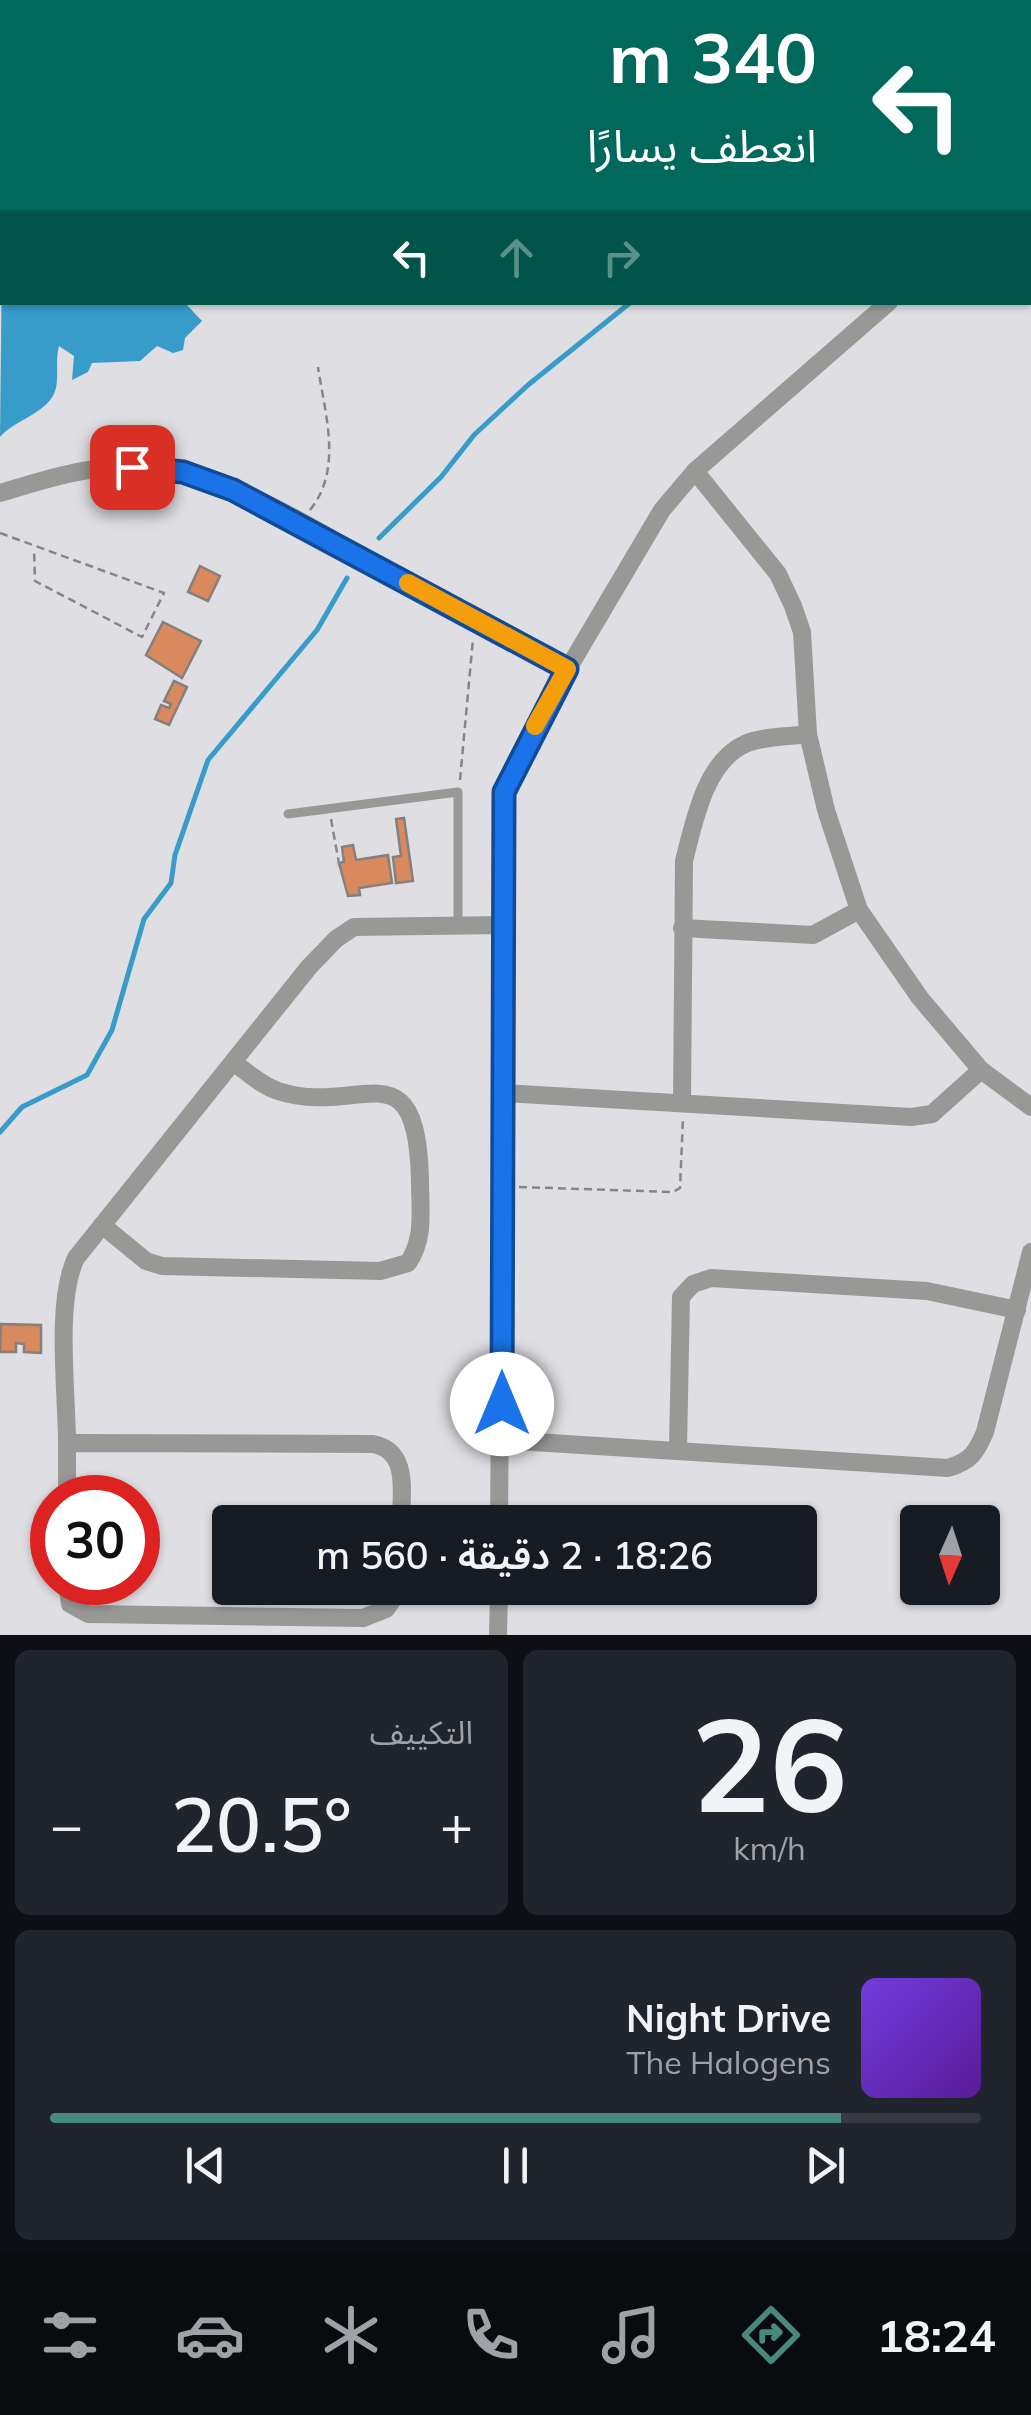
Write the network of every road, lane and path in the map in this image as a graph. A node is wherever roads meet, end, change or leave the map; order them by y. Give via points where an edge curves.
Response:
1 (886, 305) edge
2 (318, 367) dead end
3 (695, 470) junction
4 (0, 493) edge
5 (299, 522) junction
6 (0, 533) edge
7 (34, 548) junction
8 (474, 621) junction
9 (567, 669) junction
10 (808, 734) junction
11 (458, 792) junction
12 (329, 808) junction
13 (288, 814) dead end
14 (340, 869) dead end
15 (858, 910) junction
16 (458, 925) junction
17 (503, 925) junction
18 (682, 928) junction
19 (232, 1062) junction
20 (981, 1070) junction
21 (504, 1092) junction
22 (682, 1102) junction
23 (1031, 1107) edge
24 (503, 1187) junction
25 (102, 1225) junction
26 (1031, 1252) edge
27 (1017, 1310) junction
28 (502, 1440) junction
29 (67, 1442) junction
30 (678, 1448) junction
31 (68, 1475) edge
32 (401, 1505) edge
33 (500, 1505) edge
34 (72, 1605) edge
35 (389, 1605) edge
36 (498, 1605) edge
37 (498, 1635) edge

1 - 3 street
2 - 5 path via 330,468 321,496
3 - 9 street via 630,556
3 - 10 street via 778,574 793,606 802,632
4 - 5 street via 132,467 183,472
5 - 8 street
6 - 7 path
7 - 7 path via 164,593 142,637 35,581
8 - 9 street
8 - 11 path
9 - 17 street via 504,792
10 - 15 street
10 - 18 street via 749,742 727,754 714,774 684,861
11 - 12 lane
11 - 16 lane
12 - 13 lane
12 - 14 path
15 - 18 street via 812,935
15 - 20 street
16 - 17 street
16 - 19 street via 354,927 336,938
17 - 21 street
18 - 22 street
19 - 25 street
19 - 25 street via 281,1092 392,1097 412,1113 419,1131 421,1239 408,1263 380,1271 162,1266
20 - 22 street via 922,1116
20 - 23 street
21 - 22 street
21 - 24 street
22 - 24 path via 680,1188 672,1192
24 - 28 street
25 - 29 street via 69,1273
26 - 27 street
27 - 30 street via 986,1432 964,1463 928,1467
27 - 30 street via 928,1291 711,1278 692,1284 681,1297
28 - 30 street
28 - 33 street
29 - 31 street
29 - 32 street via 382,1446 402,1470
34 - 35 street via 88,1614 363,1618
36 - 37 street

